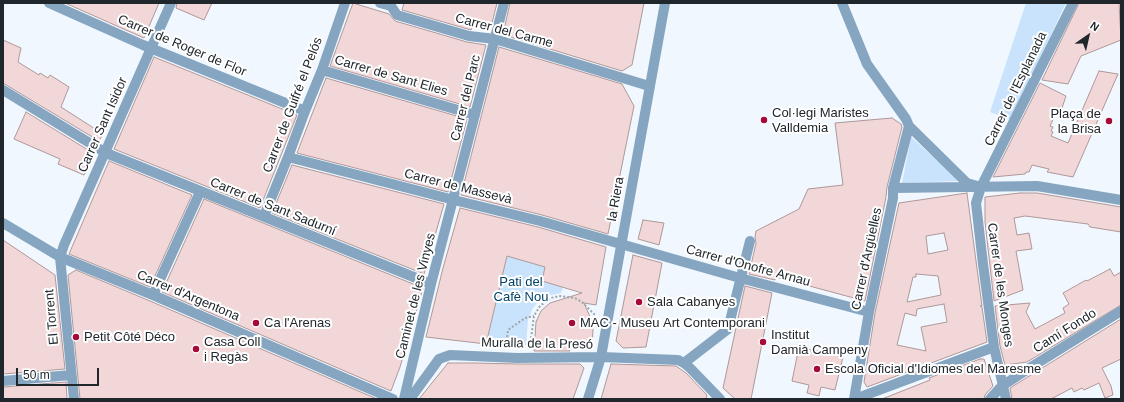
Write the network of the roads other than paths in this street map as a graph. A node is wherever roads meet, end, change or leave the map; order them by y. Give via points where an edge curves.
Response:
1 (49, 3) edge
2 (171, 3) edge
3 (345, 3) edge
4 (380, 3) edge
5 (504, 3) edge
6 (665, 3) edge
7 (842, 3) edge
8 (1073, 3) edge
9 (495, 39) junction
10 (151, 48) junction
11 (322, 70) junction
12 (649, 86) junction
13 (3, 90) edge
14 (305, 111) junction
15 (475, 115) junction
16 (909, 126) junction
17 (106, 153) junction
18 (288, 157) junction
19 (981, 187) junction
20 (893, 188) junction
21 (200, 192) junction
22 (454, 200) junction
23 (1121, 200) edge
24 (264, 216) junction
25 (3, 223) edge
26 (750, 241) dead end
27 (621, 244) junction
28 (60, 257) junction
29 (740, 278) junction
30 (431, 284) junction
31 (153, 295) junction
32 (1121, 311) edge
33 (869, 312) junction
34 (994, 347) junction
35 (600, 357) junction
36 (684, 363) junction
37 (71, 375) junction
38 (3, 381) edge
39 (1002, 386) junction
40 (710, 395) edge
41 (74, 399) edge
42 (393, 399) edge
43 (404, 399) edge
44 (410, 399) edge
45 (588, 399) edge
46 (720, 399) edge
47 (854, 399) edge
48 (990, 399) edge
49 (1006, 399) edge

1 - 10 street, Carrer de Roger de Flor
2 - 10 street, Carrer Sant Isidor
3 - 11 street, Carrer de Guifré el Pelós
4 - 9 street, Carrer del Carme via 390,6 397,15 469,36
5 - 9 street, Carrer del Parc
6 - 12 street, la Riera
7 - 16 street via 867,64
8 - 19 street, Carrer de l'Esplanada
9 - 12 street, Carrer del Carme
9 - 15 street, Carrer del Parc
10 - 14 street, Carrer de Roger de Flor
10 - 17 street, Carrer Sant Isidor
11 - 14 street, Carrer de Guifré el Pelós
11 - 15 street, Carrer de Sant Elies
12 - 27 street, la Riera
13 - 17 street, Carrer de Sant Sadurní
14 - 18 street, Carrer de Guifré el Pelós
15 - 22 street, Carrer del Parc
16 - 19 street via 967,183
16 - 20 street, Carrer d'Argüelles
17 - 21 street, Carrer de Sant Sadurní
17 - 28 street, Carrer Sant Isidor
18 - 22 street, Carrer de Massevà
18 - 24 street, Carrer de Guifré el Pelós
19 - 20 street
19 - 23 street via 1037,186
19 - 34 street, Carrer de les Monges via 976,203
20 - 33 street, Carrer d'Argüelles
21 - 24 street, Carrer de Sant Sadurní
21 - 31 street
22 - 27 street, Carrer de Massevà
22 - 30 street, Caminet de les Vinyes
24 - 30 street, Carrer de Sant Sadurní
25 - 28 street, Carrer d'Argentona
26 - 29 street
27 - 29 street, Carrer d'Onofre Arnau
27 - 35 street, la Riera
28 - 31 street, Carrer d'Argentona
28 - 37 street, El Torrent
29 - 33 street, Carrer d'Onofre Arnau
29 - 36 street via 728,329
30 - 43 street, Caminet de les Vinyes
31 - 42 street, Carrer d'Argentona
32 - 39 street, Camí Fondo
33 - 47 street, Carrer d'Argüelles
34 - 39 street, Carrer de les Monges
34 - 47 street
35 - 36 street, Muralla de la Presó via 678,360
35 - 44 street, Muralla de la Presó via 445,356 439,359
35 - 45 street, la Riera
36 - 40 street
37 - 38 street
37 - 41 street, El Torrent
39 - 48 street, Camí Fondo
39 - 49 street, Carrer de les Monges
40 - 46 street

